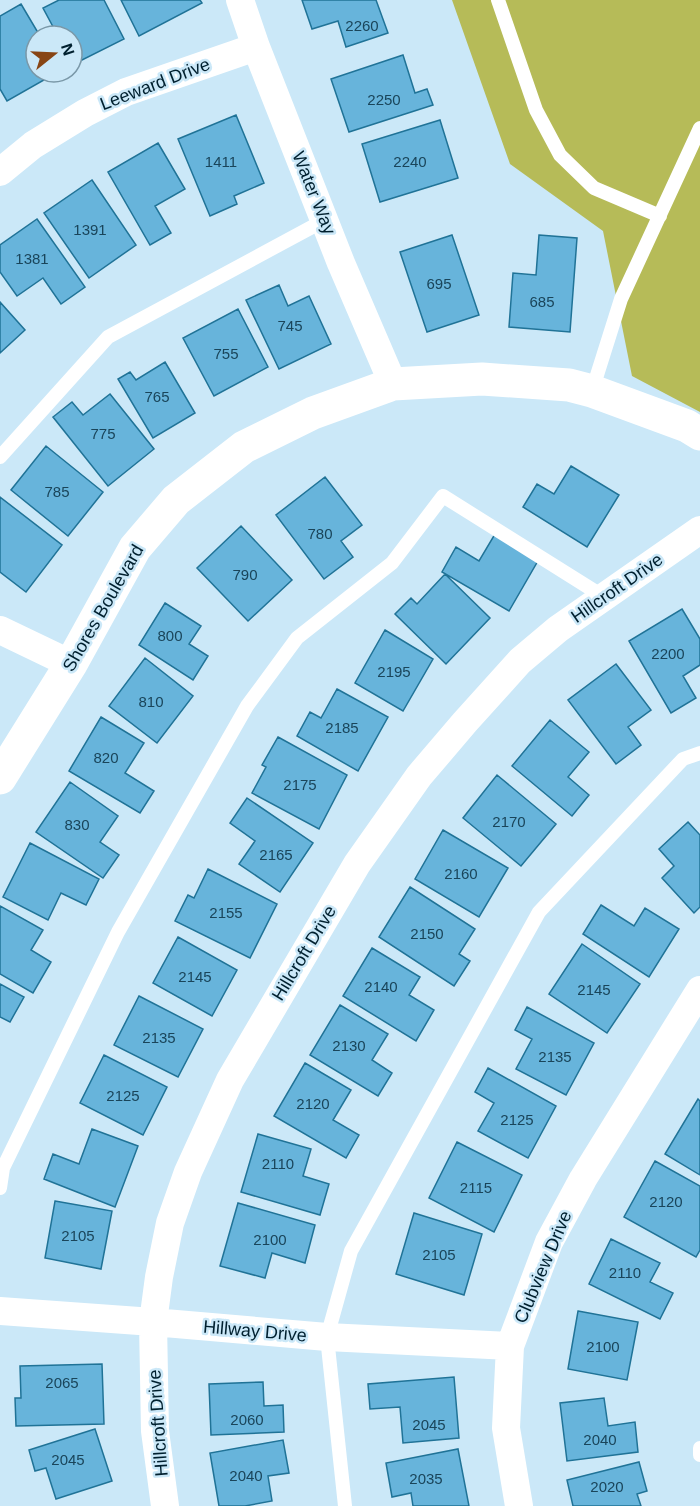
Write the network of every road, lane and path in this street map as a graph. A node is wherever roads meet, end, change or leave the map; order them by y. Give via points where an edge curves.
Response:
1 (240, 0) edge
2 (498, 0) edge
3 (256, 47) junction
4 (700, 128) edge
5 (0, 172) edge
6 (660, 216) junction
7 (325, 220) junction
8 (393, 384) junction
9 (592, 391) junction
10 (700, 434) edge
11 (0, 457) edge
12 (700, 530) edge
13 (603, 597) junction
14 (0, 630) edge
15 (71, 664) junction
16 (700, 753) edge
17 (0, 778) edge
18 (700, 990) edge
19 (0, 1188) edge
20 (0, 1311) edge
21 (153, 1322) junction
22 (327, 1337) junction
23 (510, 1346) junction
24 (700, 1448) edge
25 (700, 1455) edge
26 (165, 1506) edge
27 (345, 1506) edge
28 (519, 1506) edge

1 - 3 street, Water Way
2 - 6 lane via 536,110 560,155 594,188
3 - 5 street, Leeward Drive via 126,92 33,145
3 - 7 street, Water Way
4 - 6 lane
6 - 9 lane via 621,299
7 - 8 street, Water Way
7 - 11 lane via 108,337
8 - 9 street, Shores Boulevard via 482,379
8 - 15 street, Shores Boulevard via 313,412 244,447 176,500 135,548
9 - 10 street, Shores Boulevard
12 - 13 street, Hillcroft Drive
13 - 19 lane via 443,496 392,563 297,638 247,706 118,932 3,1168
13 - 21 street, Hillcroft Drive via 519,661 419,776 357,864 230,1080 188,1172 170,1223
14 - 15 street
15 - 17 street, Shores Boulevard
16 - 22 lane via 683,759 538,912 351,1251
18 - 23 street, Clubview Drive via 583,1179 549,1242
20 - 21 street, Hillway Drive
21 - 22 street, Hillway Drive
21 - 26 street, Hillcroft Drive via 156,1431
22 - 23 street, Hillway Drive
22 - 27 lane
23 - 28 street, Clubview Drive via 506,1428
24 - 25 lane

